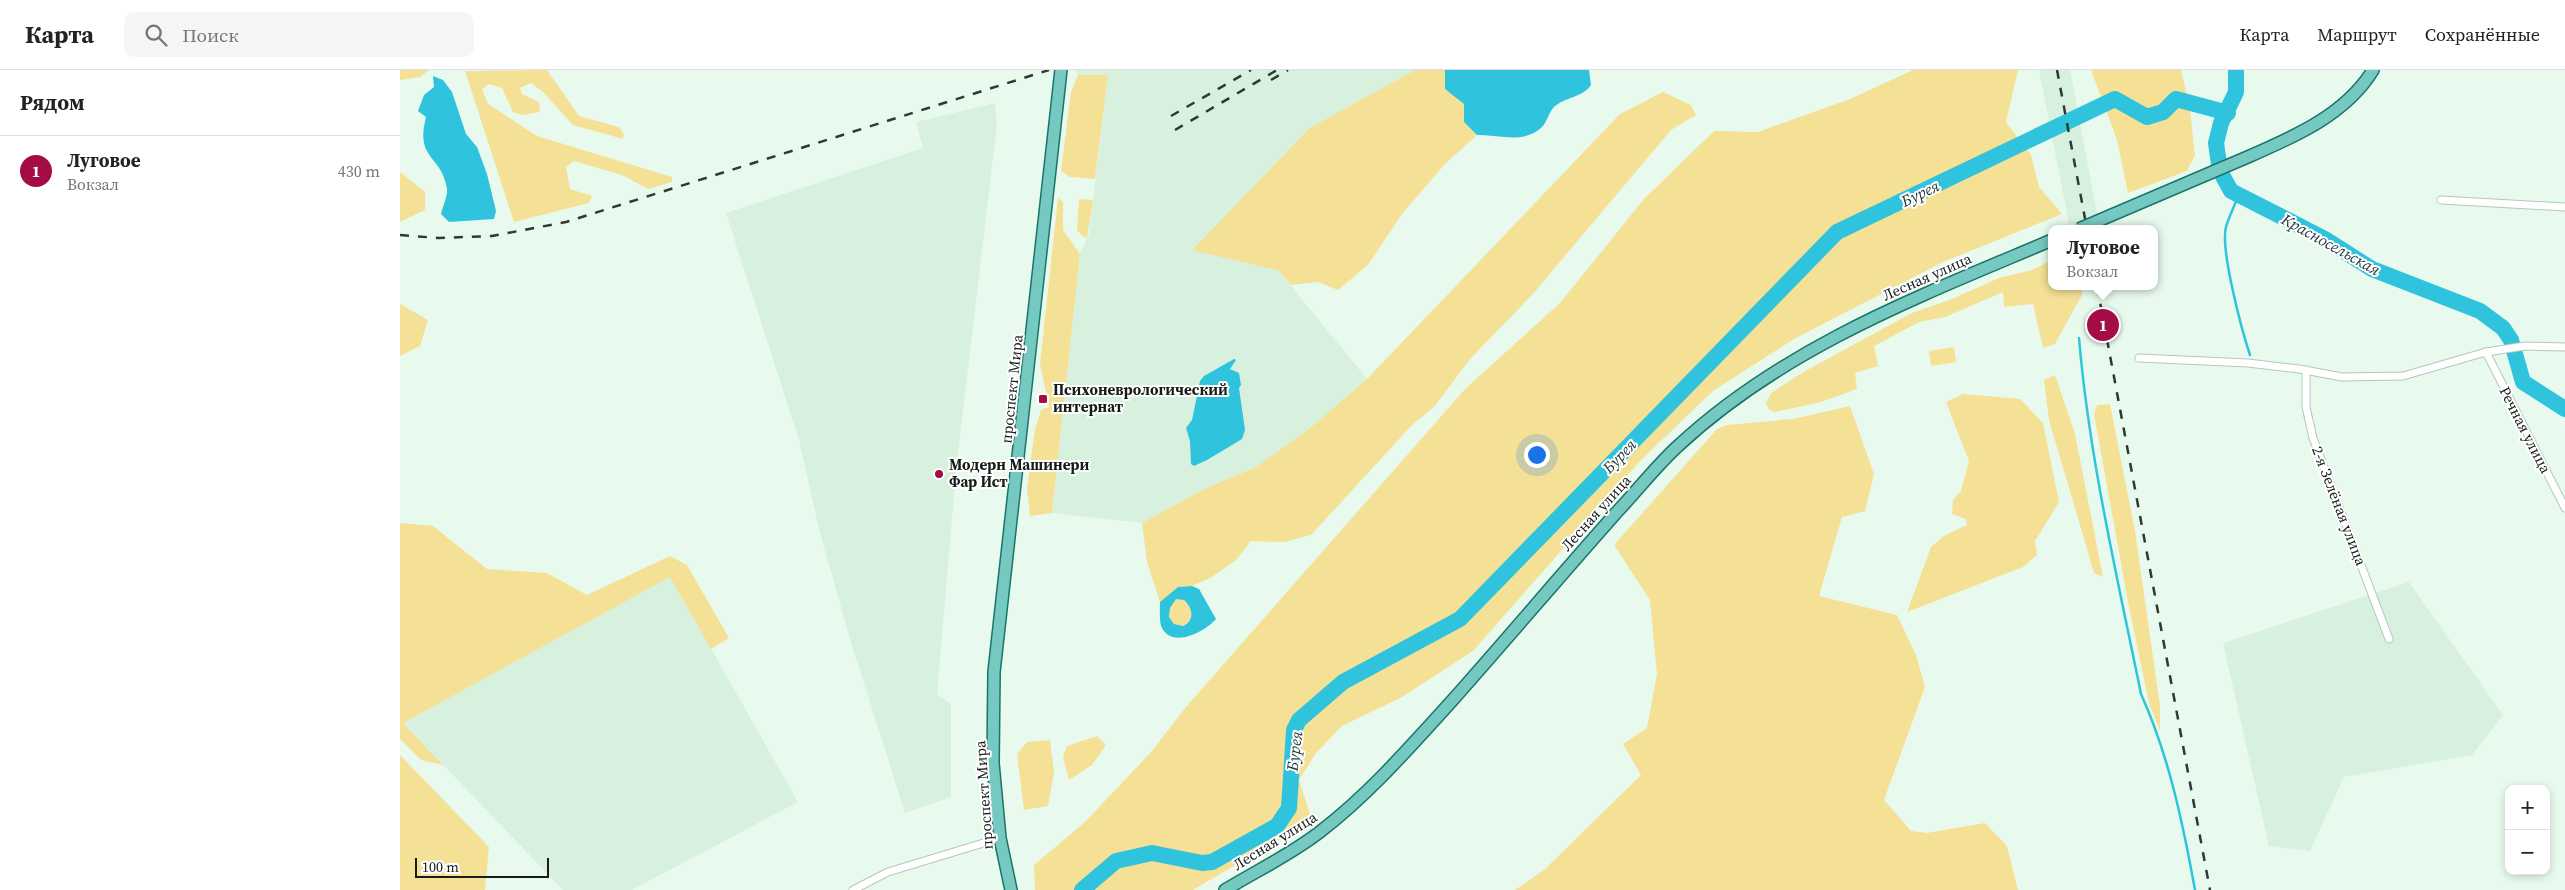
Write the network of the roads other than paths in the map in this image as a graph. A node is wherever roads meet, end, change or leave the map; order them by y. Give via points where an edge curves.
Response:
1 (1061, 70) edge
2 (2373, 70) edge
3 (2441, 200) dead end
4 (2565, 207) edge
5 (2088, 225) edge
6 (2047, 242) edge
7 (2565, 347) edge
8 (2486, 352) junction
9 (2139, 358) dead end
10 (2306, 370) junction
11 (2565, 508) edge
12 (2389, 639) dead end
13 (1000, 838) junction
14 (852, 890) edge
15 (1011, 890) edge
16 (1225, 890) edge

1 - 13 main road, проспект Мира via 994,672 994,763
2 - 5 main road, bridge via 2365,83 2331,114 2294,137
3 - 4 street
6 - 16 main road, Лесная улица via 1910,299 1837,335 1767,377 1716,413 1676,447 1375,784 1320,832
7 - 8 street via 2525,346
8 - 10 street via 2404,376 2342,377
8 - 11 street, Речная улица
9 - 10 street
10 - 12 street, 2-я Зелёная улица via 2306,407 2313,438
13 - 14 street via 888,872
13 - 15 main road, проспект Мира

